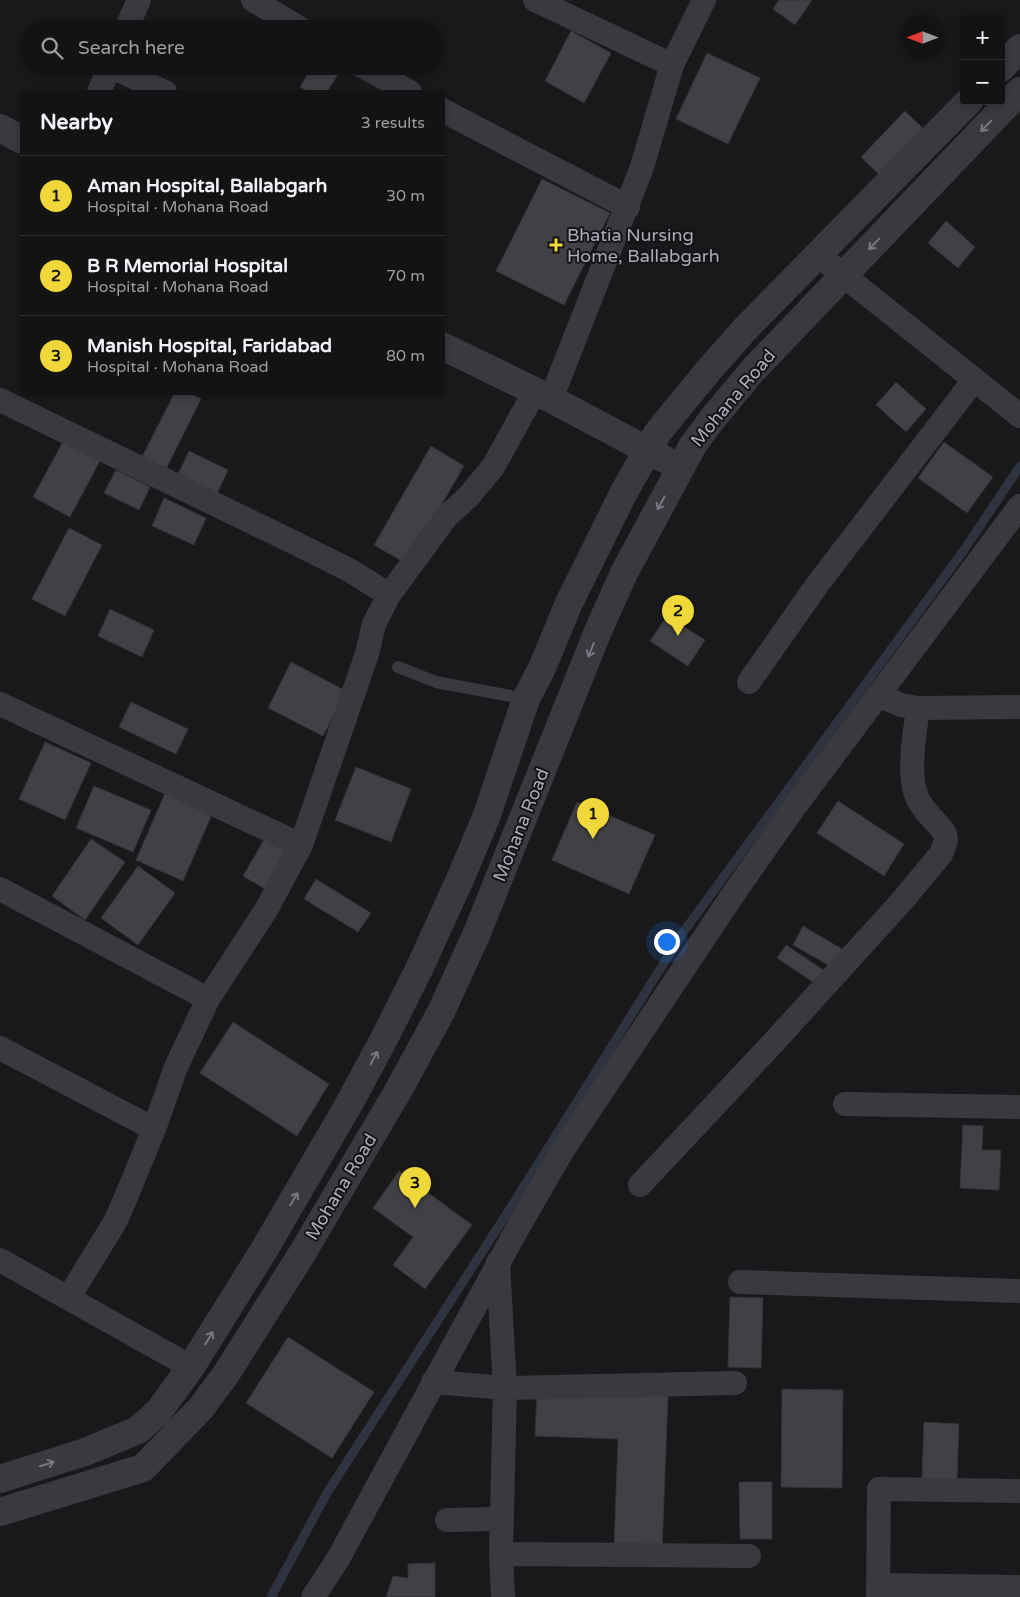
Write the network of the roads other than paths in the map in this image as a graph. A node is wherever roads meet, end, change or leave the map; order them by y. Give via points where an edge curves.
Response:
1 (139, 0) edge
2 (253, 0) edge
3 (535, 0) edge
4 (704, 0) edge
5 (287, 8) edge
6 (130, 20) edge
7 (295, 20) edge
8 (1020, 48) edge
9 (1005, 64) edge
10 (672, 65) junction
11 (106, 75) edge
12 (129, 75) edge
13 (379, 75) edge
14 (100, 90) edge
15 (161, 90) edge
16 (406, 90) edge
17 (1020, 91) edge
18 (965, 105) edge
19 (445, 112) edge
20 (0, 128) edge
21 (20, 139) edge
22 (628, 206) junction
23 (818, 255) junction
24 (844, 274) junction
25 (445, 347) edge
26 (974, 380) junction
27 (543, 395) junction
28 (0, 400) edge
29 (1020, 416) edge
30 (647, 450) junction
31 (680, 468) junction
32 (1020, 506) edge
33 (389, 595) junction
34 (398, 667) dead end
35 (749, 682) dead end
36 (878, 695) junction
37 (526, 700) junction
38 (0, 704) edge
39 (1020, 707) edge
40 (918, 708) junction
41 (301, 845) junction
42 (0, 889) edge
43 (208, 999) junction
44 (0, 1048) edge
45 (846, 1104) dead end
46 (1020, 1107) edge
47 (154, 1129) junction
48 (640, 1185) dead end
49 (0, 1260) edge
50 (498, 1262) junction
51 (740, 1282) dead end
52 (1020, 1291) edge
53 (69, 1297) junction
54 (191, 1367) junction
55 (432, 1382) junction
56 (735, 1383) dead end
57 (505, 1388) junction
58 (0, 1479) edge
59 (1020, 1491) edge
60 (0, 1512) edge
61 (501, 1519) junction
62 (447, 1520) dead end
63 (501, 1554) junction
64 (749, 1556) dead end
65 (1020, 1587) edge
66 (878, 1591) edge
67 (314, 1597) edge
68 (503, 1597) edge

1 - 6 street
2 - 5 street
3 - 10 street
4 - 10 street
5 - 7 street
8 - 9 street
10 - 22 street
11 - 14 street
12 - 15 street
13 - 16 street
17 -> 24 street, Mohana Road
18 - 23 street, Mohana Road
19 - 22 street
20 - 21 street
22 - 27 street
23 - 24 street
23 - 30 street, Mohana Road via 708,371
24 - 26 street
24 - 31 street, Mohana Road via 736,390 693,445
25 - 27 street
26 - 29 street
26 - 35 street via 817,585
27 - 30 street
27 - 33 street via 488,473 447,516
28 - 33 street via 351,571
30 - 31 street
30 - 37 street, Mohana Road via 589,561
31 -> 60 street, Mohana Road via 624,573 598,631 477,933 441,1012 300,1257 226,1374 201,1408 143,1468
32 - 36 street
33 - 41 street via 374,624 367,654
34 - 37 lane via 436,682
36 - 40 street
36 - 50 street via 793,809 597,1098
54 -> 37 street, Mohana Road via 264,1250 390,1028 487,815
38 - 41 street
39 - 40 street
40 - 48 street via 913,756 914,787 922,807 945,834 941,854 780,1036
41 - 43 street via 266,910
42 - 43 street
43 - 47 street via 176,1067
44 - 47 street
45 - 46 street
47 - 53 street via 115,1222
49 - 53 street
50 - 55 street
50 - 57 street
51 - 52 street
53 - 54 street
58 -> 54 street, Mohana Road via 85,1452 138,1430 159,1411
55 - 57 street
55 - 67 street via 338,1559
56 - 57 street
57 - 61 street
59 - 66 street via 878,1489
61 - 62 street
61 - 63 street
63 - 64 street
63 - 68 street
65 - 66 street

